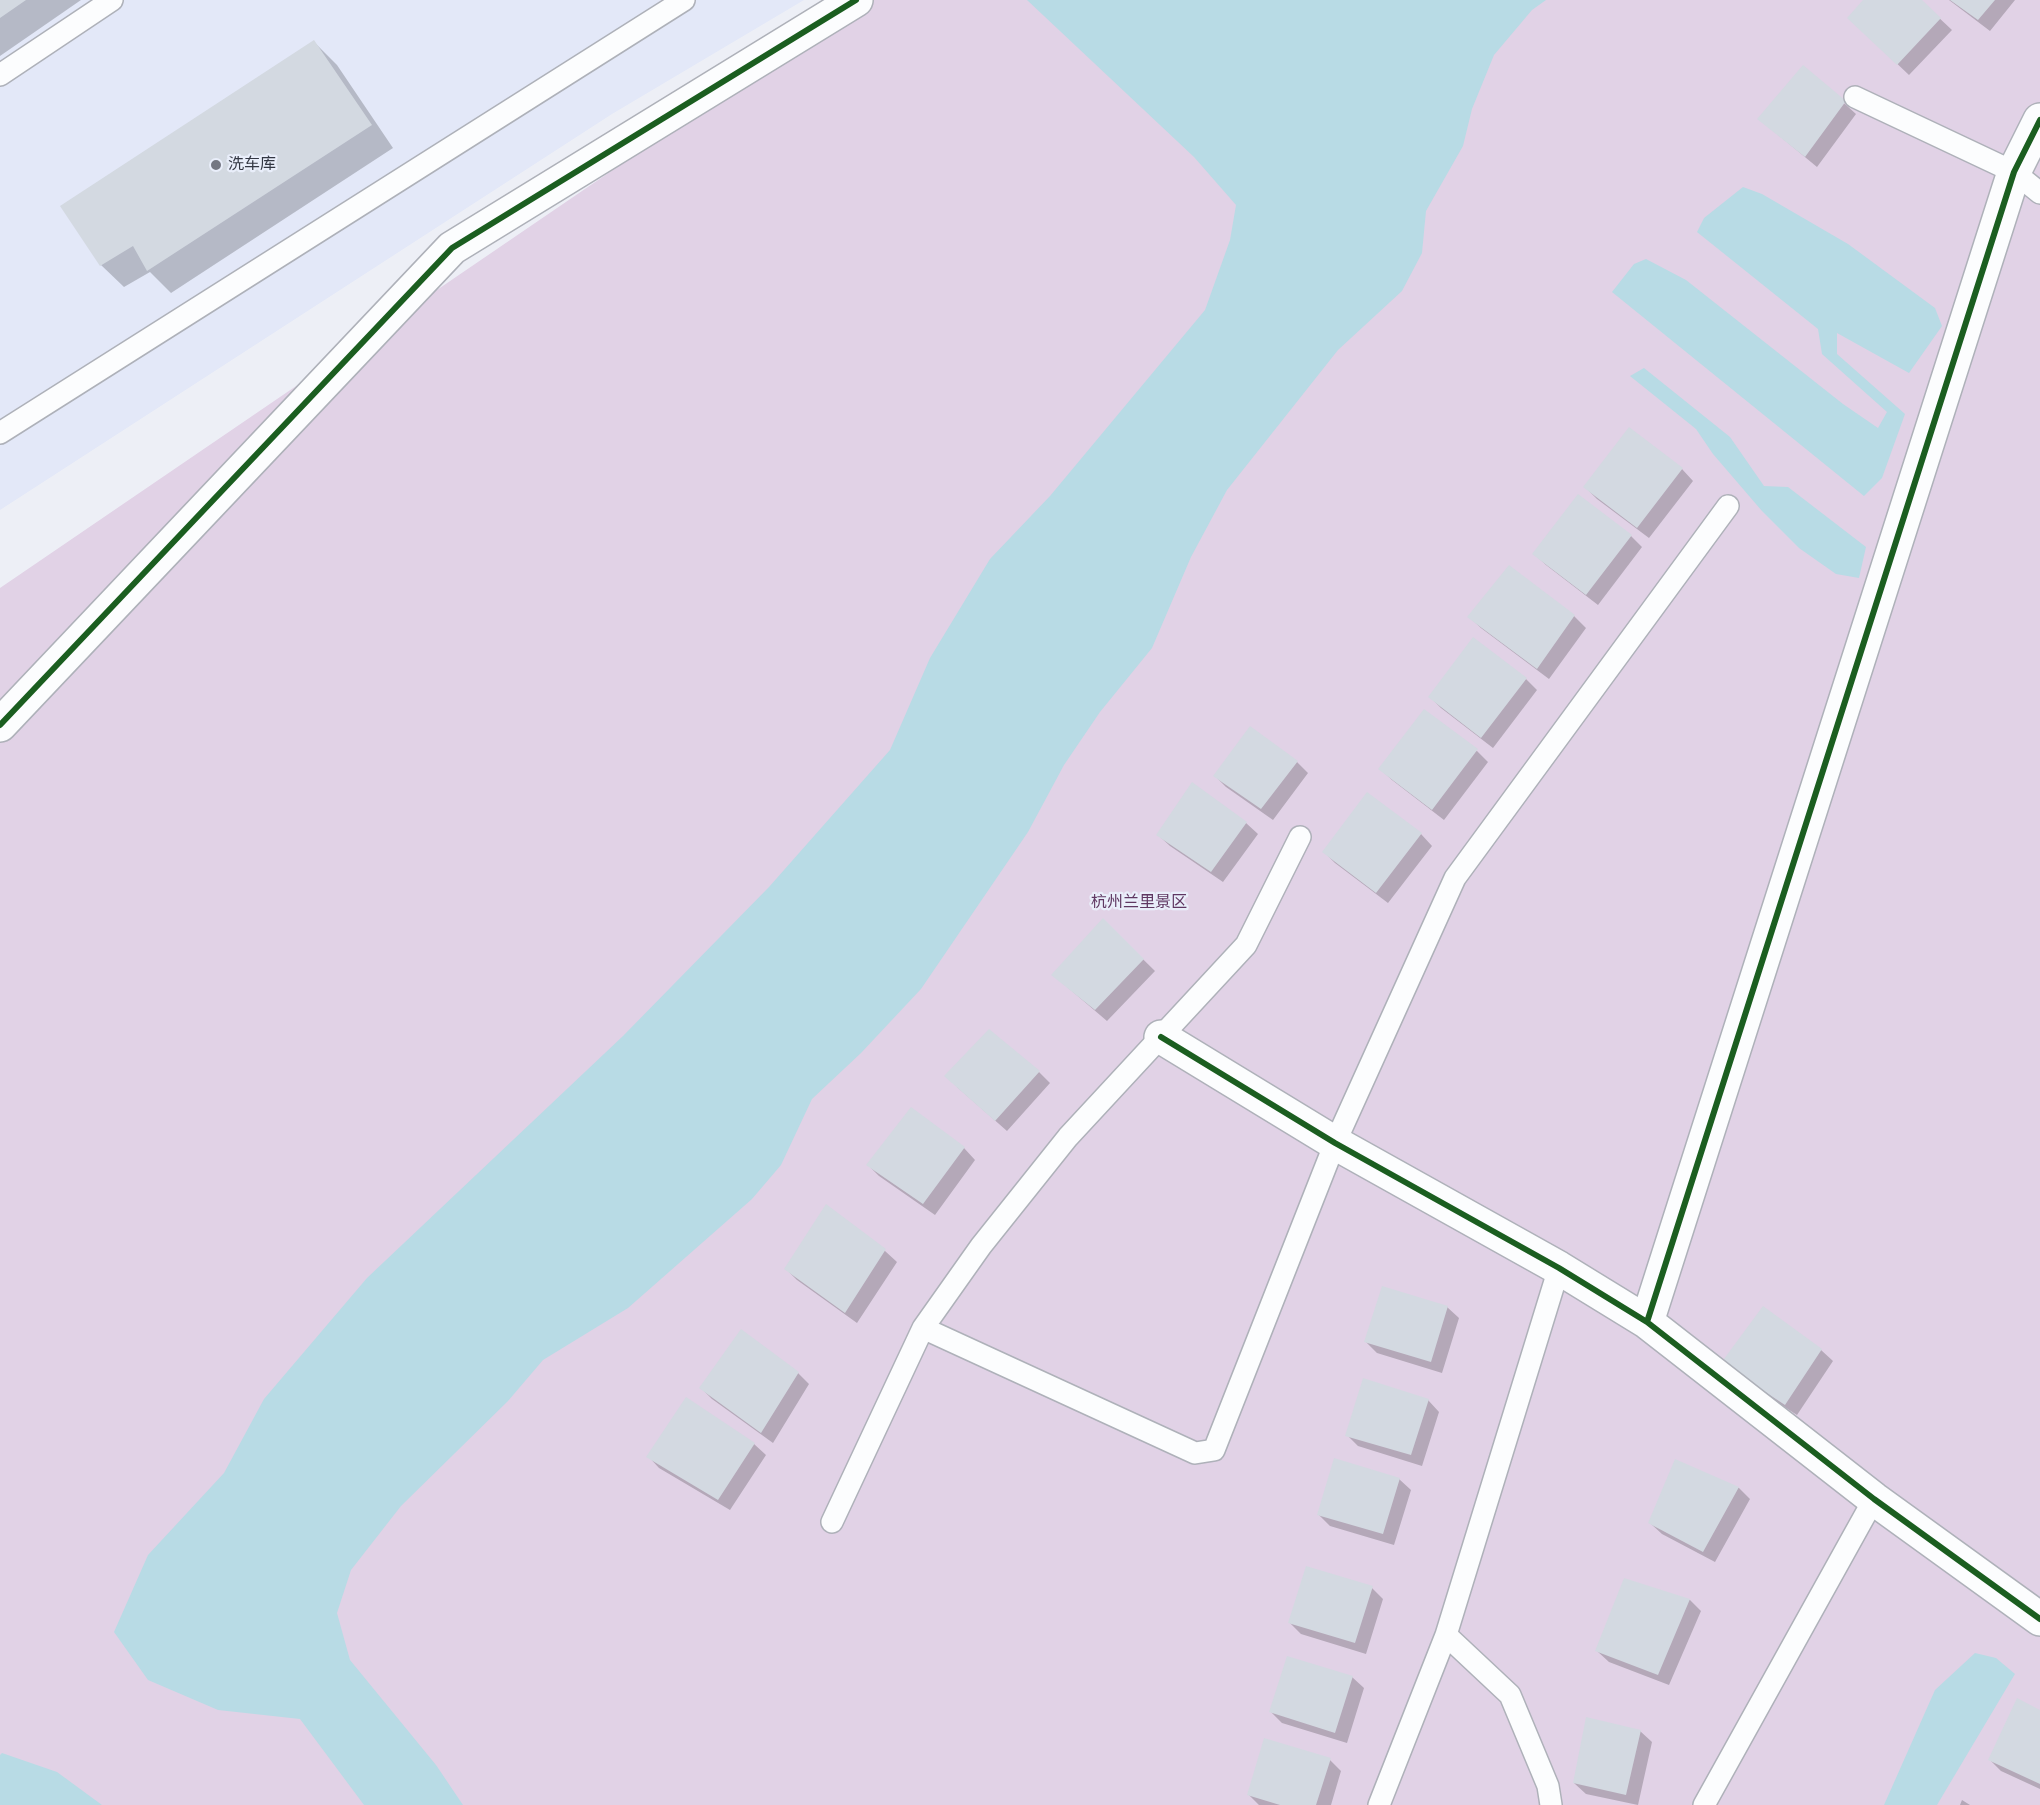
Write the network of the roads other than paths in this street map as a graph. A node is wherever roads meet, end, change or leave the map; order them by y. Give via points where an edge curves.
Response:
1 (112, 0) edge
2 (684, 0) edge
3 (856, 0) edge
4 (0, 75) edge
5 (1855, 97) dead end
6 (2040, 120) edge
7 (2014, 172) junction
8 (2040, 193) edge
9 (0, 434) edge
10 (1728, 506) dead end
11 (0, 725) edge
12 (1300, 837) dead end
13 (1161, 1037) junction
14 (1335, 1143) junction
15 (1559, 1268) junction
16 (1647, 1322) junction
17 (923, 1328) junction
18 (1874, 1499) junction
19 (832, 1522) dead end
20 (2040, 1619) edge
21 (1446, 1635) junction
22 (1379, 1805) edge
23 (1551, 1805) edge
24 (1704, 1805) edge

1 - 4 lane
2 - 9 lane
3 - 11 street via 452,248
5 - 7 lane
6 - 7 street
7 - 8 lane
7 - 16 street
10 - 14 lane via 1455,878
12 - 13 lane via 1246,945
13 - 14 street
13 - 17 lane via 1068,1137 981,1246
14 - 15 street
14 - 17 lane via 1214,1450 1195,1453
15 - 16 street
15 - 21 lane
16 - 18 street
17 - 19 lane
18 - 20 street
18 - 24 lane
21 - 22 lane
21 - 23 lane via 1510,1695 1548,1786

